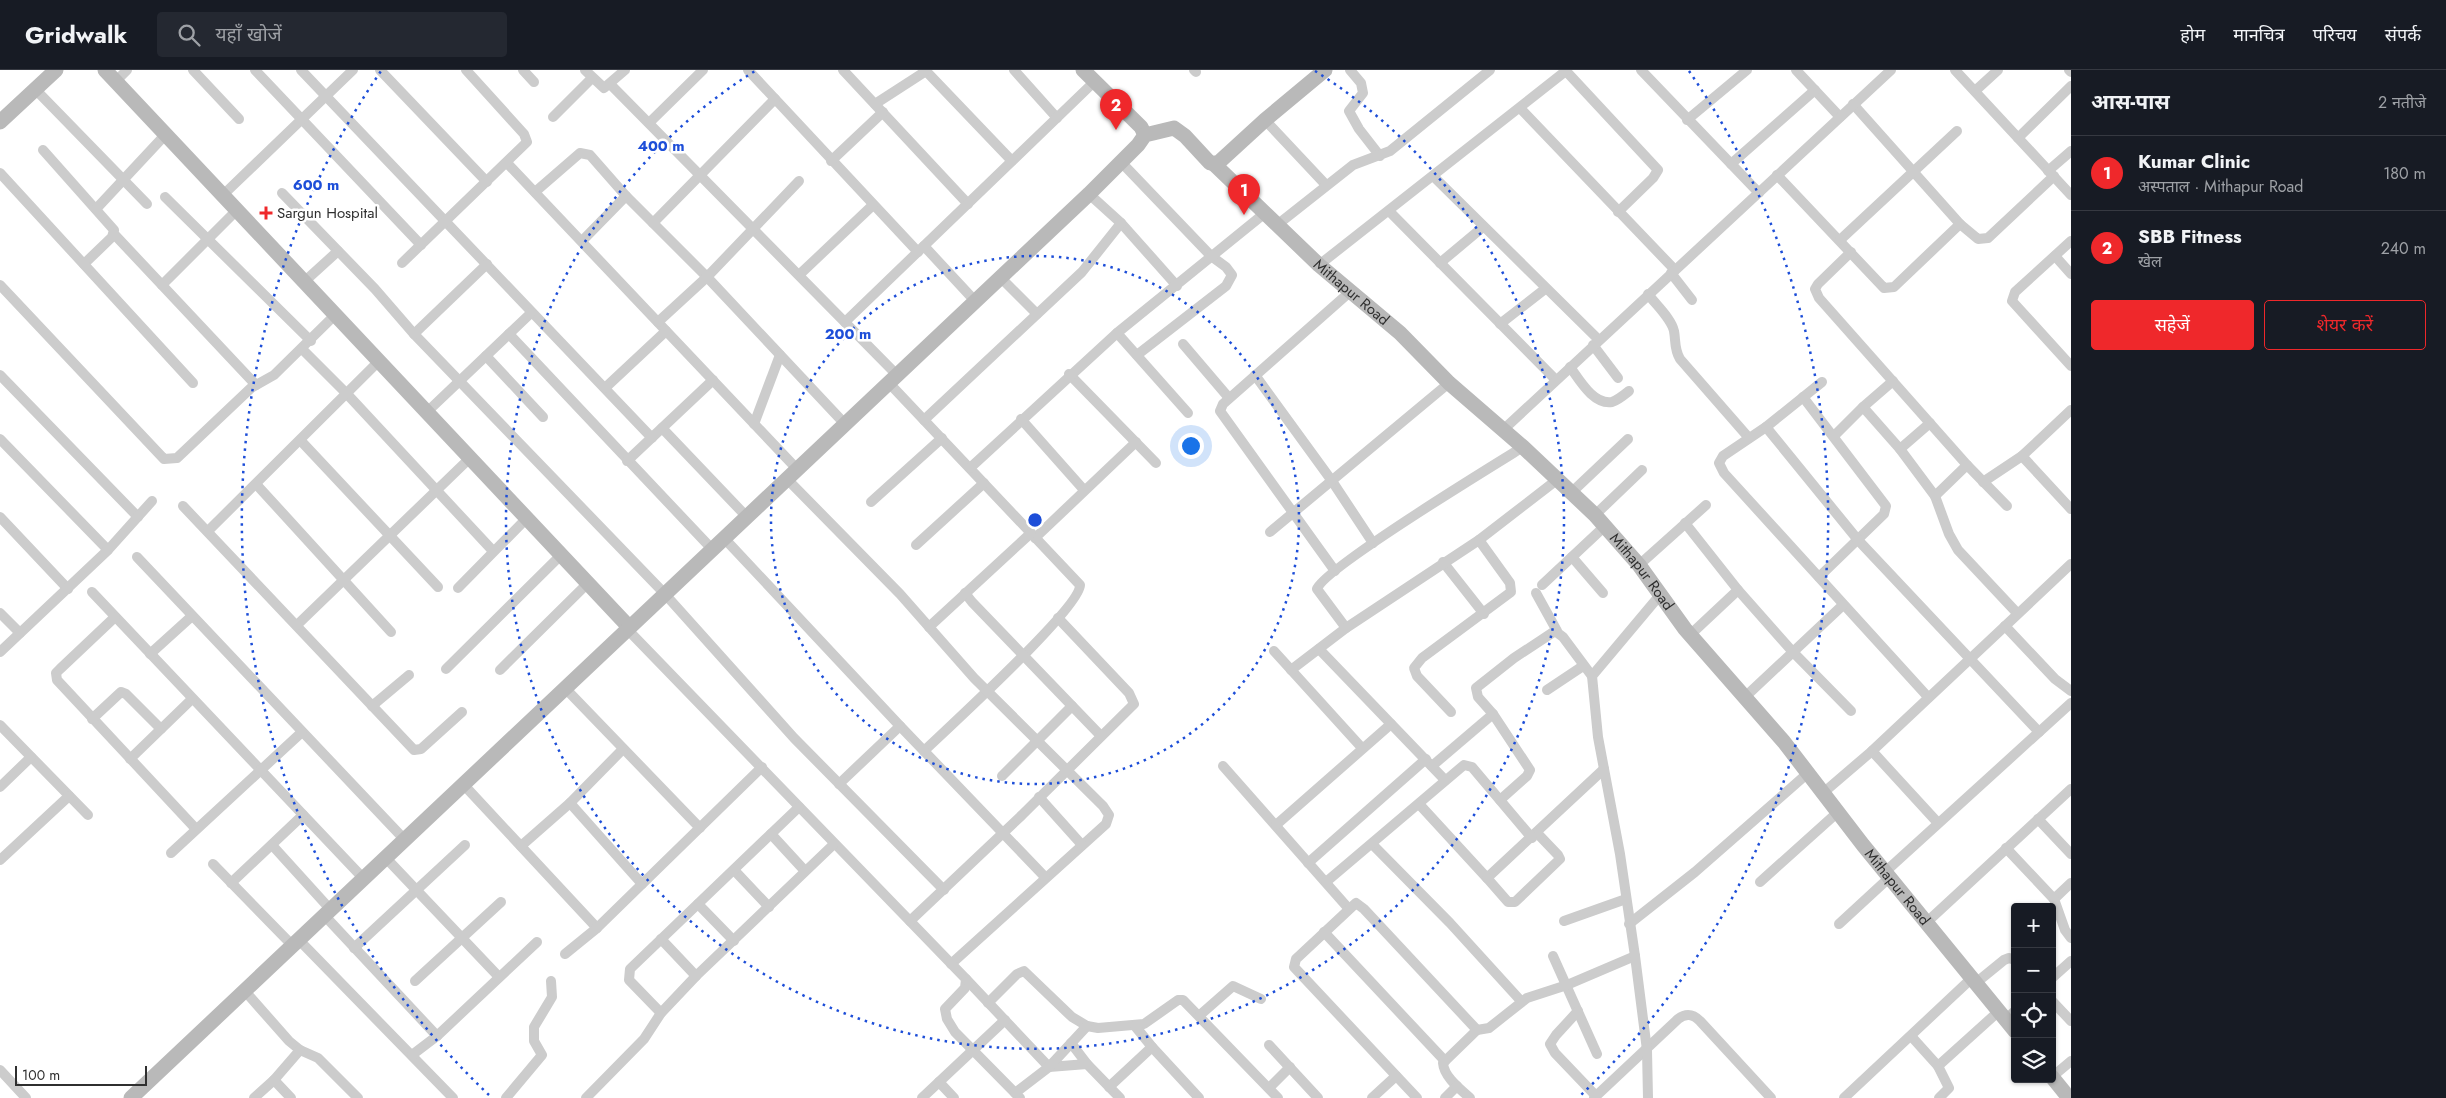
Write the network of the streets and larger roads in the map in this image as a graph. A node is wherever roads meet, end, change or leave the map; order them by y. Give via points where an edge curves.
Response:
1 (56, 70) edge
2 (127, 70) edge
3 (193, 70) edge
4 (255, 70) edge
5 (301, 70) edge
6 (353, 70) edge
7 (380, 70) edge
8 (523, 70) edge
9 (625, 70) edge
10 (748, 70) edge
11 (843, 70) edge
12 (926, 70) edge
13 (1014, 70) edge
14 (1083, 70) edge
15 (1325, 70) edge
16 (1490, 70) edge
17 (1566, 70) edge
18 (1641, 70) edge
19 (1747, 70) edge
20 (1796, 70) edge
21 (1890, 70) edge
22 (1955, 70) edge
23 (1998, 70) edge
24 (468, 71) edge
25 (700, 71) edge
26 (1355, 71) edge
27 (589, 74) edge
28 (110, 75) edge
29 (534, 82) dead end
30 (1094, 82) junction
31 (610, 84) junction
32 (2071, 86) edge
33 (35, 90) junction
34 (1815, 90) junction
35 (1975, 91) junction
36 (326, 96) junction
37 (775, 99) junction
38 (875, 104) junction
39 (1854, 104) junction
40 (1520, 108) junction
41 (883, 112) junction
42 (553, 117) dead end
43 (1840, 117) junction
44 (1057, 118) junction
45 (239, 119) dead end
46 (302, 119) junction
47 (1265, 120) junction
48 (1687, 120) junction
49 (0, 121) edge
50 (649, 123) junction
51 (1958, 131) dead end
52 (166, 134) junction
53 (1145, 135) junction
54 (2018, 138) junction
55 (43, 150) dead end
56 (2071, 151) edge
57 (1380, 156) junction
58 (832, 161) junction
59 (1012, 161) junction
60 (508, 162) junction
61 (1122, 162) junction
62 (1214, 164) junction
63 (1731, 164) junction
64 (1914, 172) junction
65 (0, 173) edge
66 (700, 174) junction
67 (2051, 174) junction
68 (1432, 176) junction
69 (1778, 176) junction
70 (122, 180) junction
71 (799, 181) dead end
72 (487, 182) junction
73 (1326, 185) junction
74 (535, 192) junction
75 (282, 193) dead end
76 (1759, 193) junction
77 (1089, 194) junction
78 (223, 195) junction
79 (2071, 195) edge
80 (626, 196) junction
81 (165, 197) dead end
82 (147, 204) dead end
83 (968, 204) junction
84 (872, 205) junction
85 (96, 209) junction
86 (237, 210) junction
87 (1389, 211) junction
88 (1618, 212) junction
89 (1265, 213) junction
90 (446, 221) junction
91 (653, 223) junction
92 (1121, 224) junction
93 (1960, 224) junction
94 (1277, 225) junction
95 (1483, 227) junction
96 (753, 228) junction
97 (114, 234) junction
98 (208, 239) junction
99 (1840, 240) junction
100 (582, 241) junction
101 (2071, 241) edge
102 (421, 245) junction
103 (921, 249) junction
104 (338, 251) junction
105 (1851, 252) junction
106 (1211, 256) junction
107 (2055, 256) junction
108 (402, 263) dead end
109 (1440, 263) junction
110 (84, 264) junction
111 (487, 264) junction
112 (1320, 264) junction
113 (1673, 271) junction
114 (2071, 274) edge
115 (799, 275) junction
116 (1000, 276) junction
117 (707, 277) junction
118 (304, 281) junction
119 (0, 285) edge
120 (162, 285) junction
121 (1177, 286) junction
122 (1545, 289) junction
123 (1351, 291) junction
124 (1648, 294) junction
125 (975, 300) junction
126 (1692, 300) dead end
127 (531, 313) junction
128 (336, 314) junction
129 (1037, 314) junction
130 (658, 322) junction
131 (845, 322) junction
132 (1500, 324) junction
133 (666, 331) junction
134 (1116, 333) junction
135 (414, 334) junction
136 (509, 334) junction
137 (311, 341) junction
138 (1596, 342) junction
139 (1183, 344) dead end
140 (302, 349) junction
141 (780, 355) junction
142 (1137, 355) junction
143 (486, 356) junction
144 (2069, 359) edge
145 (380, 360) junction
146 (1570, 367) junction
147 (1070, 374) junction
148 (0, 375) edge
149 (1255, 375) junction
150 (892, 378) junction
151 (1618, 378) dead end
152 (713, 380) junction
153 (1556, 380) junction
154 (459, 381) junction
155 (1893, 381) junction
156 (1822, 382) dead end
157 (193, 383) dead end
158 (1449, 383) junction
159 (256, 385) junction
160 (604, 388) junction
161 (1629, 391) dead end
162 (347, 394) junction
163 (1803, 397) junction
164 (1229, 398) junction
165 (1863, 407) junction
166 (2071, 410) edge
167 (428, 411) junction
168 (1188, 413) dead end
169 (543, 417) dead end
170 (1021, 419) junction
171 (924, 420) junction
172 (844, 423) junction
173 (1930, 423) junction
174 (754, 424) junction
175 (1766, 427) junction
176 (662, 428) junction
177 (1503, 430) junction
178 (1834, 436) junction
179 (0, 438) edge
180 (652, 438) junction
181 (942, 438) junction
182 (1749, 438) junction
183 (1628, 440) dead end
184 (301, 441) junction
185 (1136, 442) junction
186 (1523, 446) junction
187 (1900, 449) junction
188 (2022, 456) junction
189 (471, 457) junction
190 (627, 461) junction
191 (1156, 463) dead end
192 (1967, 465) junction
193 (970, 468) junction
194 (1642, 470) dead end
195 (791, 473) junction
196 (1558, 479) junction
197 (1332, 481) junction
198 (1983, 482) junction
199 (984, 483) junction
200 (256, 484) junction
201 (437, 490) junction
202 (1084, 490) junction
203 (1572, 492) junction
204 (1935, 496) junction
205 (152, 501) dead end
206 (871, 502) dead end
207 (1706, 504) dead end
208 (184, 506) dead end
209 (2007, 506) dead end
210 (2071, 509) edge
211 (1293, 512) junction
212 (746, 516) junction
213 (0, 517) edge
214 (138, 517) junction
215 (527, 518) junction
216 (1600, 521) junction
217 (1685, 523) junction
218 (208, 531) junction
219 (1270, 532) dead end
220 (390, 535) junction
221 (1033, 535) junction
222 (723, 537) junction
223 (1479, 540) junction
224 (1858, 540) junction
225 (1373, 543) junction
226 (916, 545) dead end
227 (711, 548) junction
228 (108, 550) junction
229 (493, 551) junction
230 (562, 554) junction
231 (137, 557) dead end
232 (1572, 557) junction
233 (1443, 562) junction
234 (1639, 565) junction
235 (2069, 569) edge
236 (1335, 571) junction
237 (1819, 577) junction
238 (344, 580) junction
239 (589, 582) junction
240 (438, 587) dead end
241 (458, 588) dead end
242 (68, 589) junction
243 (1738, 590) junction
244 (92, 592) dead end
245 (664, 593) junction
246 (965, 593) junction
247 (1603, 594) dead end
248 (1660, 595) junction
249 (1843, 605) junction
250 (0, 613) edge
251 (2017, 613) junction
252 (1484, 614) junction
253 (192, 616) junction
254 (115, 617) junction
255 (1058, 618) junction
256 (297, 625) junction
257 (2005, 626) junction
258 (929, 627) junction
259 (628, 628) junction
260 (1346, 628) junction
261 (1557, 631) junction
262 (391, 632) dead end
263 (20, 634) junction
264 (1690, 635) junction
265 (1319, 649) junction
266 (1274, 651) dead end
267 (1792, 651) junction
268 (0, 652) edge
269 (150, 654) junction
270 (1023, 654) junction
271 (1969, 658) junction
272 (1583, 666) junction
273 (446, 668) dead end
274 (500, 670) dead end
275 (1291, 670) junction
276 (409, 675) dead end
277 (1592, 676) junction
278 (564, 687) junction
279 (1547, 690) dead end
280 (988, 691) junction
281 (2071, 691) edge
282 (1745, 697) junction
283 (1928, 697) junction
284 (192, 699) junction
285 (2071, 703) edge
286 (372, 706) junction
287 (1072, 706) junction
288 (1851, 711) dead end
289 (462, 712) dead end
290 (1451, 712) dead end
291 (1493, 714) junction
292 (92, 719) junction
293 (1391, 724) junction
294 (0, 725) edge
295 (900, 726) junction
296 (161, 729) junction
297 (302, 732) junction
298 (2039, 732) junction
299 (1101, 736) junction
300 (1037, 742) junction
301 (623, 748) junction
302 (1362, 748) junction
303 (924, 751) junction
304 (1872, 751) junction
305 (31, 757) junction
306 (130, 759) junction
307 (1429, 762) junction
308 (1223, 766) dead end
309 (762, 767) junction
310 (1604, 769) junction
311 (1066, 770) junction
312 (260, 771) junction
313 (1808, 773) junction
314 (1002, 776) dead end
315 (1445, 780) junction
316 (463, 784) junction
317 (839, 784) junction
318 (0, 787) edge
319 (2071, 789) edge
320 (1823, 792) junction
321 (69, 796) junction
322 (1039, 798) junction
323 (1500, 800) junction
324 (570, 803) junction
325 (1419, 804) junction
326 (800, 807) junction
327 (1838, 812) junction
328 (88, 815) dead end
329 (303, 815) junction
330 (2038, 819) junction
331 (1938, 824) junction
332 (1276, 825) junction
333 (700, 828) junction
334 (196, 829) junction
335 (771, 834) junction
336 (1002, 834) junction
337 (1535, 835) junction
338 (404, 839) junction
339 (834, 844) junction
340 (1082, 844) junction
341 (1372, 844) junction
342 (272, 845) junction
343 (465, 845) dead end
344 (521, 846) junction
345 (2006, 848) junction
346 (170, 853) dead end
347 (2071, 854) edge
348 (385, 857) junction
349 (0, 860) edge
350 (1308, 863) junction
351 (213, 864) dead end
352 (734, 870) junction
353 (805, 871) junction
354 (1888, 874) junction
355 (1045, 877) junction
356 (363, 878) junction
357 (1487, 878) junction
358 (1326, 882) junction
359 (1760, 882) dead end
360 (232, 883) junction
361 (2071, 883) edge
362 (642, 884) junction
363 (416, 890) junction
364 (944, 890) junction
365 (1626, 899) junction
366 (2054, 900) junction
367 (501, 902) dead end
368 (698, 904) junction
369 (769, 907) junction
370 (1349, 909) junction
371 (327, 912) junction
372 (910, 921) junction
373 (1564, 921) dead end
374 (1927, 922) junction
375 (1629, 924) junction
376 (1839, 924) dead end
377 (597, 928) junction
378 (1324, 932) junction
379 (461, 937) junction
380 (2071, 938) edge
381 (661, 939) junction
382 (734, 941) junction
383 (295, 942) junction
384 (537, 942) dead end
385 (354, 948) junction
386 (565, 954) dead end
387 (1553, 956) dead end
388 (1635, 956) junction
389 (2011, 959) edge
390 (2071, 961) edge
391 (951, 964) junction
392 (2056, 974) edge
393 (696, 976) junction
394 (499, 977) junction
395 (966, 979) junction
396 (1974, 980) junction
397 (415, 981) dead end
398 (552, 981) dead end
399 (1567, 986) junction
400 (244, 990) junction
401 (1261, 999) dead end
402 (1521, 1001) junction
403 (988, 1003) junction
404 (2056, 1005) edge
405 (1578, 1012) junction
406 (661, 1013) junction
407 (1200, 1015) junction
408 (2008, 1018) edge
409 (1005, 1020) junction
410 (2071, 1021) edge
411 (1087, 1026) junction
412 (1135, 1026) junction
413 (1477, 1030) junction
414 (437, 1036) junction
415 (1911, 1036) junction
416 (1071, 1043) junction
417 (1269, 1045) dead end
418 (1152, 1047) junction
419 (300, 1050) junction
420 (973, 1050) junction
421 (1647, 1050) junction
422 (1597, 1054) dead end
423 (412, 1056) junction
424 (1445, 1061) junction
425 (2071, 1061) edge
426 (1087, 1064) junction
427 (1049, 1066) junction
428 (1938, 1066) junction
429 (1290, 1068) junction
430 (0, 1070) edge
431 (2056, 1074) edge
432 (1396, 1076) junction
433 (274, 1080) junction
434 (939, 1082) junction
435 (2056, 1082) edge
436 (1457, 1086) junction
437 (1109, 1087) junction
438 (1269, 1088) junction
439 (1018, 1096) edge
440 (1595, 1097) edge
441 (25, 1098) edge
442 (130, 1098) edge
443 (254, 1098) edge
444 (291, 1098) edge
445 (358, 1098) edge
446 (453, 1098) edge
447 (506, 1098) edge
448 (586, 1098) edge
449 (922, 1098) edge
450 (954, 1098) edge
451 (1120, 1098) edge
452 (1199, 1098) edge
453 (1278, 1098) edge
454 (1318, 1098) edge
455 (1372, 1098) edge
456 (1417, 1098) edge
457 (1445, 1098) edge
458 (1470, 1098) edge
459 (1648, 1098) edge
460 (1771, 1098) edge
461 (1844, 1098) edge
462 (1939, 1098) edge
463 (2069, 1098) edge

1 - 33 street
2 - 28 street
3 - 45 street
4 - 46 street
5 - 36 street
6 - 36 street
7 - 72 street
8 - 29 street
9 - 31 street
10 - 37 street
11 - 38 street
12 - 38 street
12 - 59 street
13 - 44 street
14 - 30 street
15 - 47 street
16 - 57 street via 1390,152
17 - 40 street
17 - 88 street via 1658,170
18 - 48 street
19 - 48 street
20 - 34 street
21 - 39 street
22 - 35 street
23 - 35 street
24 - 60 street via 526,137 525,145
25 - 50 street
26 - 57 street via 1364,87 1363,93 1351,106 1350,116
27 - 31 street via 602,87
27 - 42 street
28 - 52 street
30 - 44 street
30 - 53 street via 1141,127
31 - 50 street
32 - 54 street
33 - 49 street
33 - 70 street
34 - 43 street
34 - 63 street
35 - 54 street
36 - 46 street
36 - 90 street
37 - 58 street
37 - 66 street
38 - 41 street
39 - 43 street
39 - 64 street
40 - 68 street
40 - 88 street
41 - 58 street
41 - 83 street
43 - 69 street
44 - 59 street
46 - 78 street
46 - 102 street
47 - 62 street via 1223,160
47 - 73 street
48 - 63 street
50 - 66 street
51 - 64 street
52 - 70 street
52 - 78 street
53 - 61 street
53 - 62 street, Mithapur Road via 1174,128
54 - 67 street
55 - 85 street
56 - 67 street
57 - 73 street via 1353,165
58 - 84 street
59 - 83 street
60 - 72 street
60 - 74 street
61 - 77 street
61 - 106 street
62 - 89 street, Mithapur Road
63 - 76 street
64 - 93 street
64 - 99 street
65 - 110 street
66 - 91 street
66 - 96 street
67 - 79 street
67 - 93 street via 1988,238 1978,239
68 - 87 street
68 - 95 street
69 - 76 street
69 - 99 street
70 - 82 street
70 - 85 street
71 - 96 street
72 - 90 street
73 - 94 street
74 - 80 street via 585,152
74 - 100 street
75 - 104 street
76 - 113 street
77 - 92 street
77 - 116 street
78 - 86 street
80 - 91 street
80 - 100 street
81 - 98 street
83 - 103 street
84 - 103 street
84 - 115 street
85 - 97 street via 112,226
86 - 98 street
86 - 118 street
87 - 109 street
87 - 112 street
88 - 113 street
89 - 94 street, Mithapur Road
89 - 106 street
90 - 102 street
90 - 111 street
91 - 117 street
92 - 121 street
92 - 129 street via 1090,263
93 - 105 street via 1889,289 1884,288
94 - 112 street, Mithapur Road
95 - 109 street
95 - 122 street
96 - 115 street
96 - 117 street
97 - 110 street
97 - 120 street
98 - 120 street
98 - 137 street
99 - 105 street
100 - 130 street
101 - 107 street
102 - 108 street
103 - 125 street
103 - 131 street
104 - 118 street
104 - 135 street
105 - 155 street via 1818,284 1816,293
106 - 121 street
106 - 142 street via 1232,275 1226,286
107 - 114 street
107 - 144 street via 2015,292 2012,301
109 - 132 street
110 - 157 street
111 - 127 street
111 - 135 street
112 - 123 street, Mithapur Road
113 - 124 street
113 - 126 street
115 - 131 street
116 - 125 street
116 - 129 street
117 - 130 street
117 - 141 street
118 - 128 street
119 - 159 street via 164,459 177,458
120 - 159 street
121 - 134 street
122 - 132 street
122 - 138 street
123 - 149 street
123 - 158 street, Mithapur Road via 1400,333
124 - 138 street
124 - 182 street via 1671,325 1675,351 1680,359
125 - 150 street
127 - 136 street
127 - 160 street
128 - 137 street
128 - 145 street
129 - 171 street
130 - 133 street
131 - 150 street
132 - 153 street
133 - 152 street
133 - 160 street
134 - 142 street
134 - 147 street
135 - 154 street
136 - 143 street
136 - 190 street
137 - 140 street
138 - 146 street
138 - 151 street
139 - 164 street
140 - 159 street via 274,375
140 - 162 street
141 - 172 street
141 - 174 street
142 - 168 street
143 - 154 street
143 - 169 street
145 - 162 street
145 - 167 street
146 - 153 street
146 - 161 street via 1590,394 1604,401 1613,402
147 - 170 street
147 - 185 street
148 - 214 street
149 - 164 street
149 - 197 street
150 - 171 street
150 - 172 street
152 - 174 street
152 - 176 street
153 - 177 street
154 - 167 street
154 - 245 street
155 - 165 street
155 - 173 street
156 - 163 street
158 - 177 street, Mithapur Road
158 - 197 street
160 - 180 street
162 - 184 street
162 - 201 street
163 - 175 street
163 - 178 street
164 - 211 street via 1220,407 1221,415
165 - 178 street
165 - 187 street
166 - 188 street
167 - 189 street
170 - 193 street
170 - 202 street
171 - 181 street
172 - 195 street
173 - 187 street
173 - 192 street
174 - 195 street
175 - 182 street
175 - 224 street
176 - 180 street
176 - 212 street
177 - 186 street, Mithapur Road
178 - 224 street via 1886,506 1884,514
179 - 228 street
180 - 190 street
181 - 193 street
181 - 206 street
182 - 237 street via 1724,456 1719,463 1721,467
183 - 203 street
184 - 200 street
184 - 220 street
185 - 191 street
185 - 202 street
186 - 196 street, Mithapur Road
186 - 225 street
187 - 204 street
188 - 198 street
188 - 210 street
189 - 201 street
189 - 215 street
190 - 227 street
192 - 198 street
192 - 204 street
193 - 199 street
194 - 216 street
195 - 212 street
195 - 258 street
196 - 203 street, Mithapur Road
196 - 223 street
197 - 211 street
197 - 225 street
198 - 209 street
199 - 221 street
199 - 226 street
200 - 218 street
200 - 238 street
201 - 220 street
201 - 229 street
202 - 221 street
203 - 216 street, Mithapur Road
204 - 251 street via 1948,534 1958,550
205 - 214 street
207 - 217 street
208 - 218 street
211 - 219 street
211 - 236 street
212 - 222 street
213 - 242 street
214 - 228 street
215 - 229 street
215 - 230 street
216 - 232 street
216 - 234 street, Mithapur Road
217 - 234 street
217 - 243 street
218 - 256 street
220 - 238 street
220 - 240 street
221 - 246 street
221 - 255 street via 1080,585 1078,594
222 - 227 street
222 - 295 street
223 - 233 street
223 - 252 street via 1512,586 1508,596
224 - 237 street
224 - 271 street
225 - 236 street
227 - 245 street
228 - 242 street
229 - 241 street
230 - 239 street
230 - 273 street
231 - 253 street
232 - 247 street
232 - 261 street via 1539,589
233 - 252 street
233 - 260 street
234 - 248 street, Mithapur Road
235 - 251 street
236 - 260 street via 1324,579 1318,589
237 - 249 street
238 - 256 street
238 - 262 street
239 - 259 street
239 - 274 street
242 - 263 street
243 - 264 street
243 - 267 street
244 - 254 street
245 - 259 street
245 - 317 street
246 - 258 street
246 - 270 street
248 - 264 street, Mithapur Road
248 - 277 street
249 - 267 street
249 - 283 street
250 - 263 street
251 - 257 street
252 - 290 street via 1422,658 1414,668 1417,676
253 - 269 street
253 - 297 street
254 - 269 street
254 - 292 street via 56,674 57,680
255 - 270 street
255 - 299 street via 1134,700 1132,706
256 - 286 street
257 - 271 street
257 - 281 street via 2055,679
258 - 280 street
259 - 278 street
259 - 309 street
260 - 265 street
261 - 272 street
261 - 291 street via 1478,685 1478,696
263 - 268 street
264 - 282 street, Mithapur Road
265 - 275 street
265 - 293 street
266 - 275 street
267 - 282 street
267 - 288 street
269 - 284 street
270 - 280 street
270 - 287 street
271 - 283 street
271 - 298 street
272 - 277 street
272 - 279 street
275 - 302 street
276 - 286 street
277 - 310 street
278 - 301 street
278 - 316 street
280 - 300 street
280 - 303 street
282 - 313 street, Mithapur Road
283 - 304 street
284 - 296 street
284 - 312 street
285 - 298 street
286 - 289 street via 411,748 417,750
287 - 299 street
287 - 300 street
291 - 307 street
291 - 323 street via 1530,770
292 - 296 street via 121,692
292 - 306 street
293 - 302 street
293 - 307 street
294 - 305 street
295 - 303 street
295 - 317 street
296 - 306 street
297 - 312 street
297 - 338 street
298 - 331 street
299 - 311 street
300 - 311 street
300 - 314 street
301 - 324 street
301 - 333 street
302 - 332 street
303 - 336 street
304 - 320 street
304 - 331 street
305 - 318 street
305 - 321 street
306 - 334 street
307 - 315 street
307 - 350 street
308 - 332 street
309 - 326 street
309 - 333 street
310 - 337 street
310 - 365 street
311 - 322 street
311 - 340 street via 1109,815 1106,824
312 - 329 street
312 - 334 street
313 - 320 street, Mithapur Road
313 - 375 street via 1696,872
315 - 323 street via 1458,768 1469,765
315 - 325 street
316 - 338 street
316 - 344 street
317 - 364 street
319 - 330 street
320 - 327 street, Mithapur Road
321 - 328 street
321 - 349 street
322 - 336 street
322 - 340 street
323 - 337 street
324 - 344 street
324 - 362 street
325 - 341 street
325 - 357 street
326 - 335 street
326 - 339 street
327 - 354 street, Mithapur Road
327 - 359 street
329 - 342 street
329 - 356 street
330 - 345 street
330 - 347 street
331 - 354 street
332 - 350 street
333 - 362 street
334 - 346 street
335 - 352 street
335 - 353 street
336 - 355 street
336 - 364 street
337 - 357 street
337 - 357 street via 1560,859 1515,902 1508,902
338 - 348 street
339 - 353 street
339 - 372 street
340 - 355 street
341 - 358 street
341 - 402 street
342 - 360 street
342 - 371 street
343 - 363 street
344 - 377 street
345 - 366 street
345 - 374 street
348 - 356 street
348 - 363 street
350 - 358 street
351 - 360 street
352 - 368 street
352 - 369 street
353 - 369 street
354 - 374 street, Mithapur Road
354 - 376 street
355 - 391 street
356 - 371 street
358 - 370 street
360 - 383 street
361 - 366 street
362 - 377 street
363 - 379 street
363 - 385 street
364 - 372 street
365 - 373 street
365 - 375 street
366 - 380 street
367 - 379 street
368 - 381 street
368 - 382 street
369 - 382 street
370 - 378 street
370 - 413 street via 1356,904 1361,905
371 - 383 street
371 - 385 street
372 - 391 street
374 - 396 street, Mithapur Road
375 - 388 street
377 - 386 street
378 - 424 street
378 - 432 street via 1296,958 1294,966
379 - 394 street
379 - 397 street
381 - 393 street
381 - 406 street via 630,969 628,976
382 - 393 street
383 - 400 street
383 - 423 street
384 - 394 street
385 - 414 street
387 - 399 street
388 - 399 street
388 - 421 street
389 - 396 street
390 - 392 street
391 - 395 street
393 - 406 street
394 - 414 street
395 - 403 street
395 - 420 street via 965,988 948,1004 945,1014 955,1032
396 - 408 street, Mithapur Road
396 - 415 street
398 - 447 street via 552,997 534,1027 534,1041 542,1055
399 - 402 street
399 - 405 street
400 - 419 street
400 - 442 street
401 - 407 street via 1233,986
402 - 413 street via 1489,1028
403 - 409 street
403 - 411 street via 1024,971 1072,1017
404 - 410 street
405 - 422 street
405 - 440 street via 1550,1044
406 - 448 street via 644,1039
407 - 412 street via 1181,999 1150,1022
407 - 438 street
408 - 428 street
409 - 420 street
409 - 427 street
411 - 412 street
411 - 416 street
412 - 418 street
413 - 424 street
414 - 423 street
415 - 428 street
415 - 461 street
416 - 426 street
416 - 427 street
417 - 429 street
418 - 437 street
418 - 452 street
419 - 433 street
419 - 445 street via 318,1058
420 - 434 street
420 - 439 street
421 - 440 street
421 - 459 street
421 - 460 street via 1683,1015 1695,1016
423 - 446 street
424 - 436 street via 1444,1070
425 - 431 street
426 - 427 street
426 - 437 street
427 - 439 street
428 - 462 street via 1949,1088
429 - 438 street
429 - 454 street
430 - 441 street
432 - 455 street
432 - 456 street
433 - 443 street
433 - 444 street
434 - 449 street
434 - 450 street
435 - 463 street
436 - 457 street
436 - 458 street
437 - 451 street
438 - 453 street

